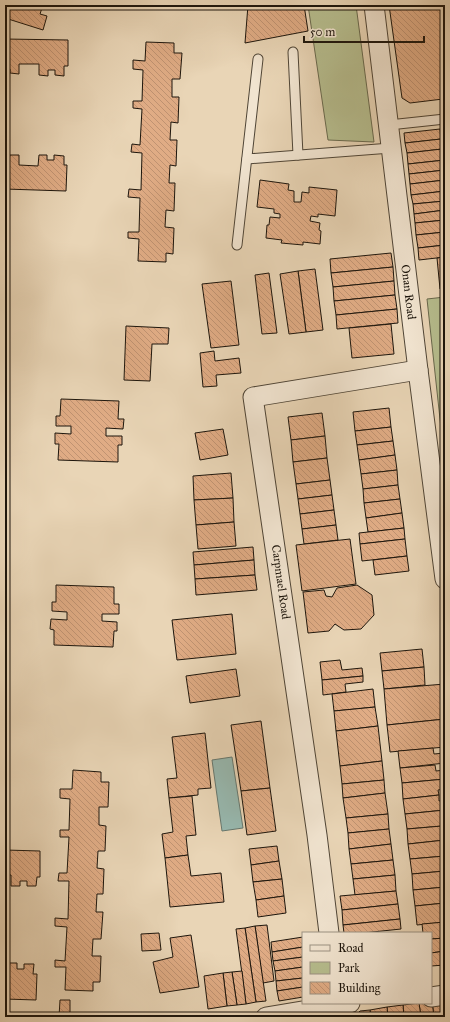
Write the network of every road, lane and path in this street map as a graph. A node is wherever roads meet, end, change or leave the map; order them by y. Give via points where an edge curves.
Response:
1 (374, 5) edge
2 (293, 52) dead end
3 (258, 59) dead end
4 (445, 119) edge
5 (388, 125) junction
6 (392, 148) junction
7 (298, 155) junction
8 (247, 159) junction
9 (237, 244) dead end
10 (418, 370) junction
11 (438, 469) edge
12 (445, 579) edge
13 (329, 932) edge
14 (445, 995) edge
15 (432, 997) edge
16 (341, 1007) edge
17 (266, 1017) edge

1 - 5 street, Onan Road
2 - 7 lane
3 - 8 lane
4 - 5 lane
5 - 6 street, Onan Road
6 - 7 lane
6 - 10 street, Onan Road
7 - 8 lane
8 - 9 lane
10 - 11 street, Onan Road
10 - 13 street, Carpmael Road via 254,397
11 - 12 street, Onan Road
14 - 15 street
16 - 17 street

